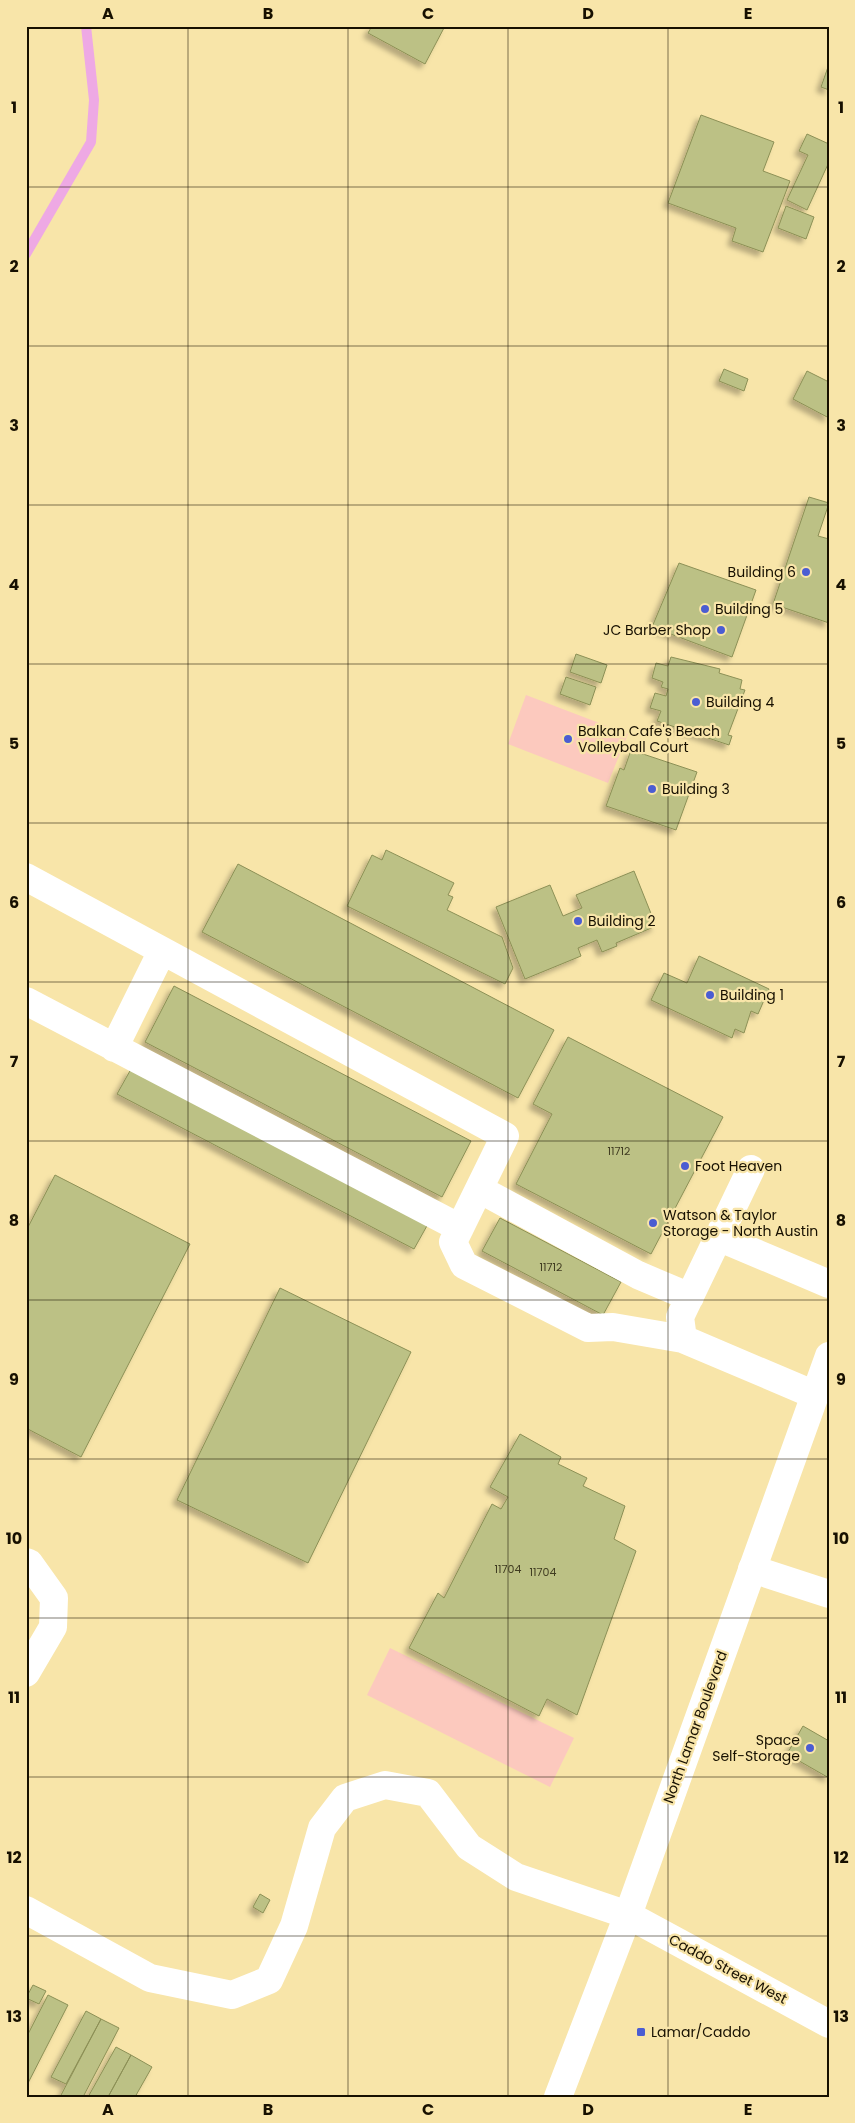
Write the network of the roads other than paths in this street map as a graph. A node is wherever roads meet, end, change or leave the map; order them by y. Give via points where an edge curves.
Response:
1 (26, 878) edge
2 (162, 952) junction
3 (26, 1001) edge
4 (114, 1048) junction
5 (751, 1169) dead end
6 (479, 1189) junction
7 (460, 1228) junction
8 (718, 1238) junction
9 (829, 1284) edge
10 (690, 1297) junction
11 (683, 1339) junction
12 (827, 1366) edge
13 (815, 1395) junction
14 (26, 1562) edge
15 (752, 1569) junction
16 (829, 1594) edge
17 (26, 1672) edge
18 (26, 1910) edge
19 (628, 1914) junction
20 (829, 2024) edge
21 (558, 2097) edge

1 - 2 main road
2 - 4 main road
2 - 6 main road via 505,1136
3 - 4 main road
4 - 7 main road
5 - 8 main road
6 - 7 main road
6 - 10 main road via 638,1275
7 - 11 main road via 452,1242 464,1265 588,1328 613,1327
8 - 9 main road
8 - 10 main road
10 - 11 main road via 680,1317
11 - 13 main road
12 - 13 main road, North Lamar Boulevard
13 - 15 main road, North Lamar Boulevard
14 - 17 main road via 54,1598 53,1627
15 - 16 main road
15 - 19 main road, North Lamar Boulevard
18 - 19 main road, Caddo Street West via 150,1978 232,1995 269,1980 294,1926 322,1828 345,1798 385,1785 428,1793 469,1846 516,1878
19 - 20 main road, Caddo Street West
19 - 21 main road, North Lamar Boulevard

